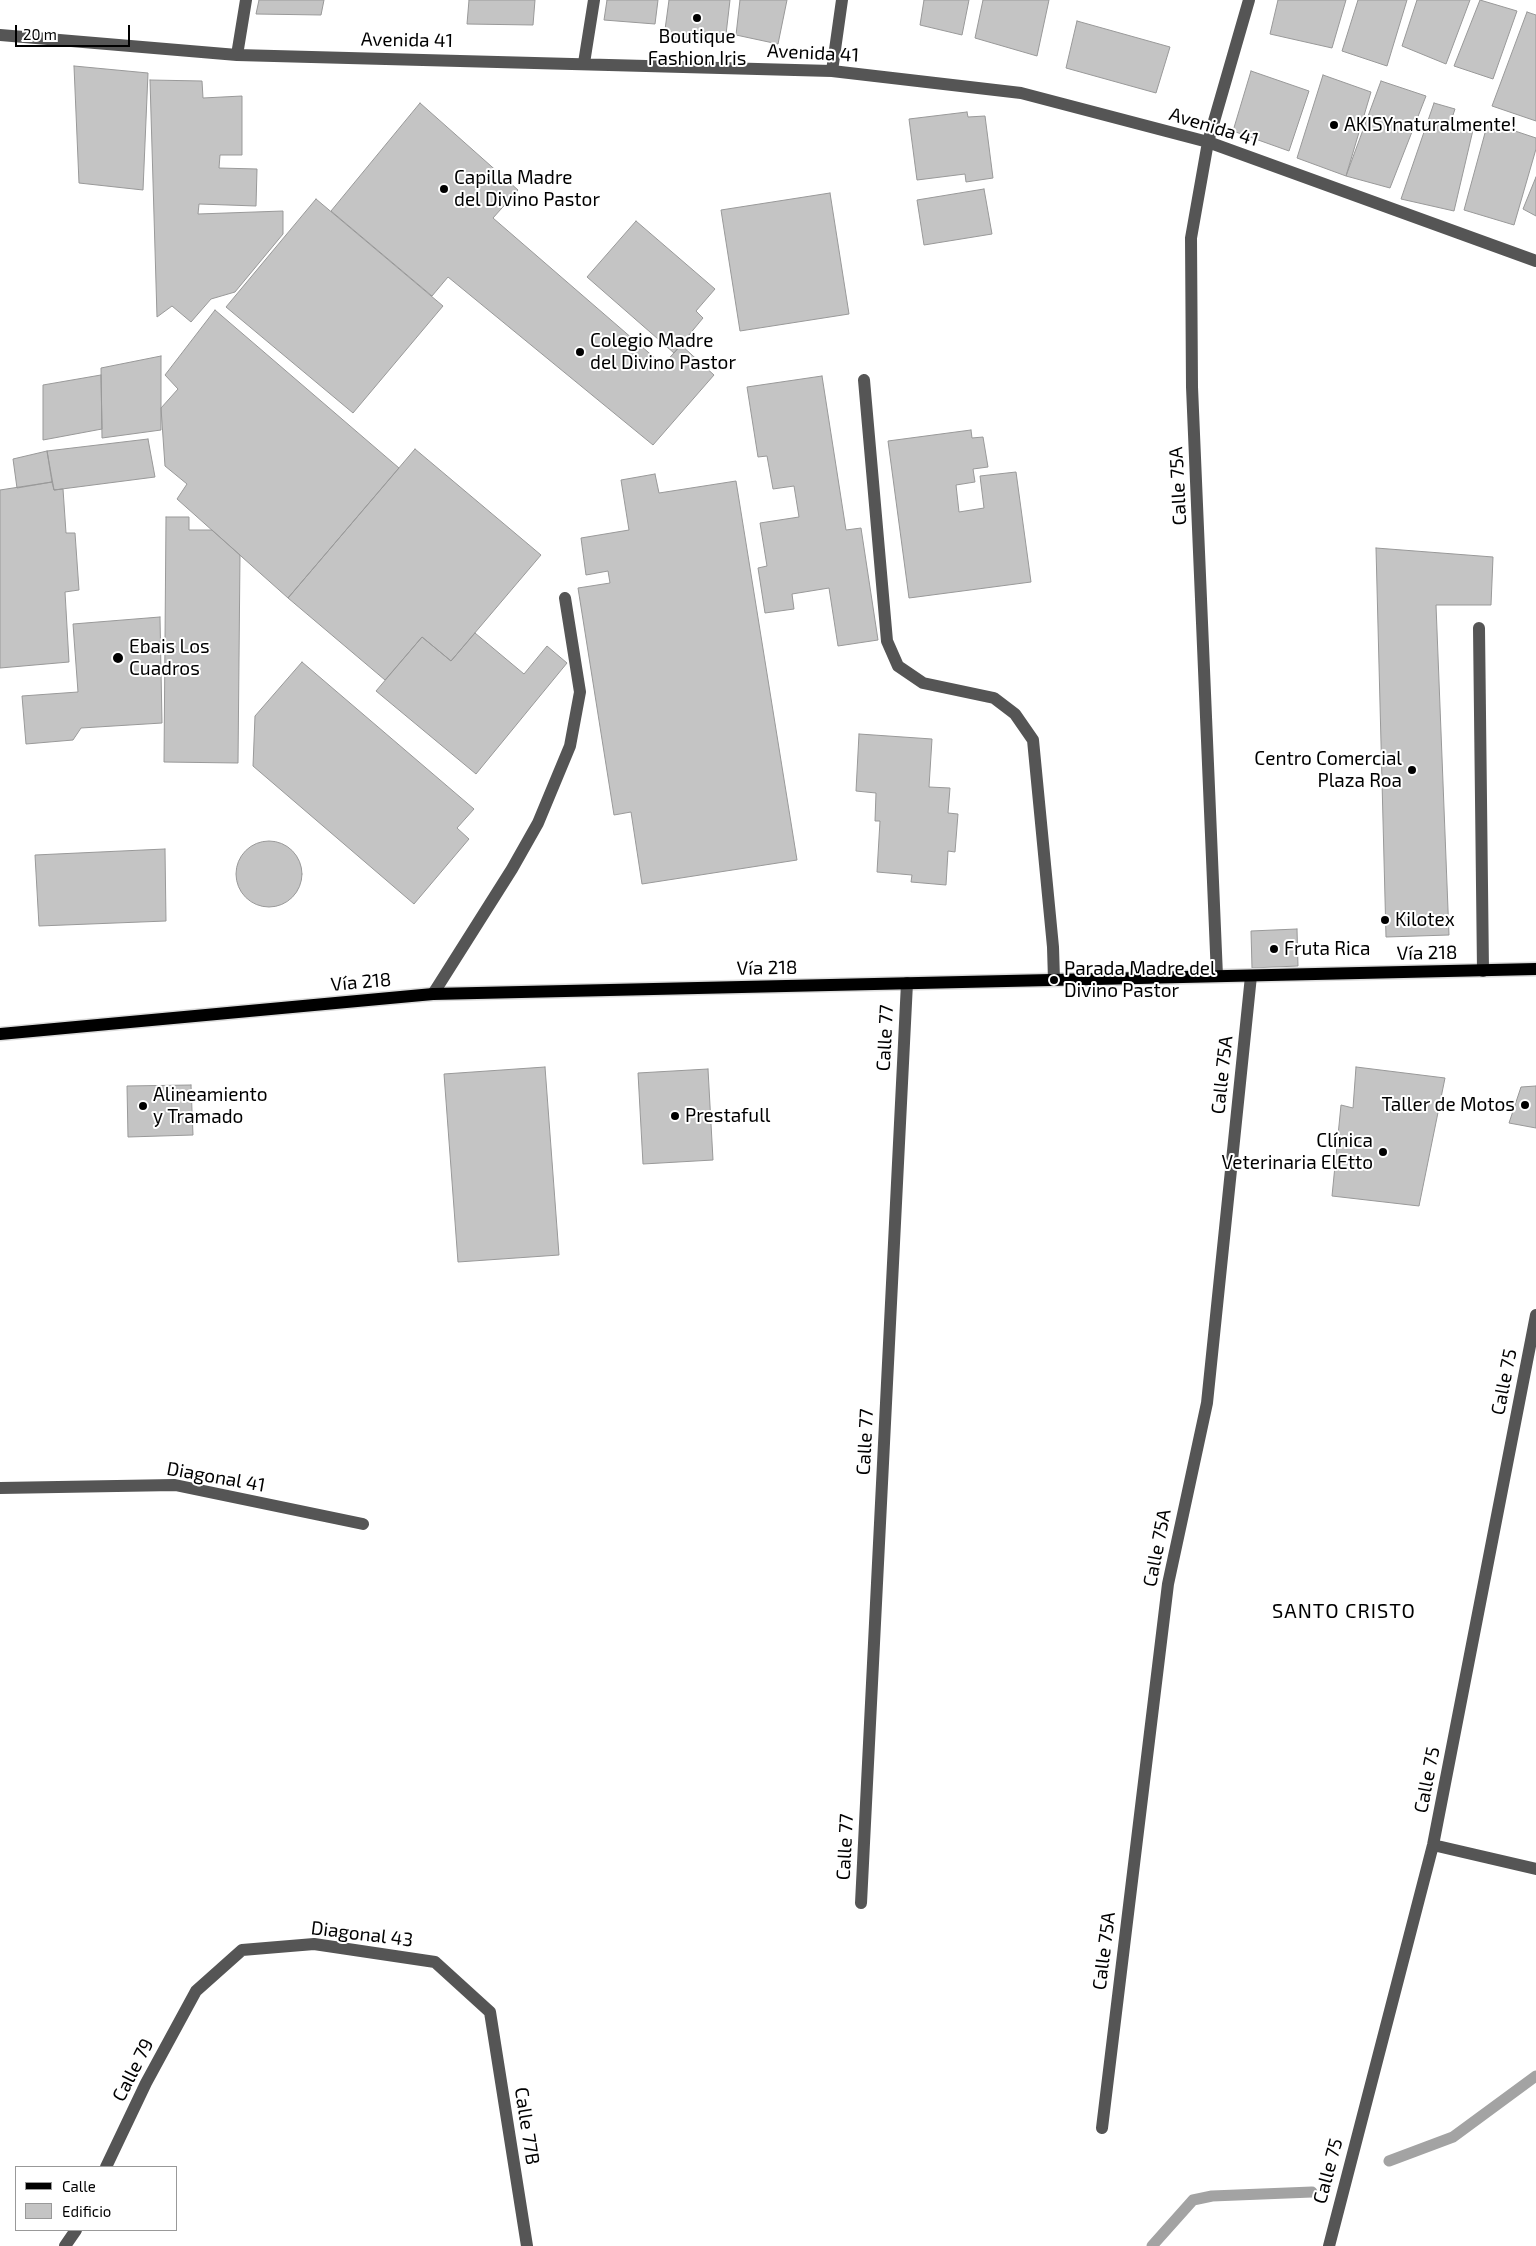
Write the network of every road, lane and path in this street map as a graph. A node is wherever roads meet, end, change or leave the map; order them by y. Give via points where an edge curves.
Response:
1 (246, 0) edge
2 (594, 0) edge
3 (842, 0) edge
4 (1249, 0) edge
5 (0, 35) edge
6 (237, 55) junction
7 (584, 64) junction
8 (832, 71) junction
9 (1208, 142) junction
10 (1536, 261) edge
11 (864, 380) dead end
12 (565, 598) dead end
13 (1479, 628) dead end
14 (1536, 969) edge
15 (1483, 971) junction
16 (1217, 976) junction
17 (1251, 976) junction
18 (1054, 980) junction
19 (907, 984) junction
20 (433, 994) junction
21 (0, 1034) edge
22 (1536, 1315) edge
23 (0, 1488) edge
24 (363, 1524) dead end
25 (1433, 1845) junction
26 (1536, 1869) edge
27 (861, 1902) dead end
28 (196, 1991) joint
29 (490, 2012) joint
30 (1102, 2128) dead end
31 (106, 2166) edge
32 (75, 2231) edge
33 (65, 2246) edge
34 (526, 2246) edge
35 (1329, 2246) edge

1 - 6 street
2 - 7 street
3 - 8 street
4 - 9 street, Calle 75A
5 - 6 street, Avenida 41
6 - 7 street, Avenida 41
7 - 8 street, Avenida 41
8 - 9 street, Avenida 41 via 1021,93
9 - 10 street, Avenida 41
9 - 16 street, Calle 75A via 1191,238 1192,387
11 - 18 street via 886,641 898,666 923,683 994,698 1015,714 1033,740
12 - 20 street via 580,692 570,746 538,823
13 - 15 street
14 - 15 main road, Vía 218
15 - 17 main road, Vía 218
16 - 17 main road, Vía 218
16 - 18 main road, Vía 218
17 - 30 street, Calle 75A via 1207,1403 1168,1584
18 - 19 main road, Vía 218
19 - 20 main road, Vía 218
19 - 27 street, Calle 77
20 - 21 main road, Vía 218
22 - 25 street, Calle 75
23 - 24 street, Diagonal 41 via 175,1485
25 - 26 street
25 - 35 street, Calle 75
28 - 29 street, Diagonal 43 via 242,1950 314,1944 436,1962
28 - 31 street, Calle 79 via 146,2083
29 - 34 street, Calle 77B
32 - 33 street

